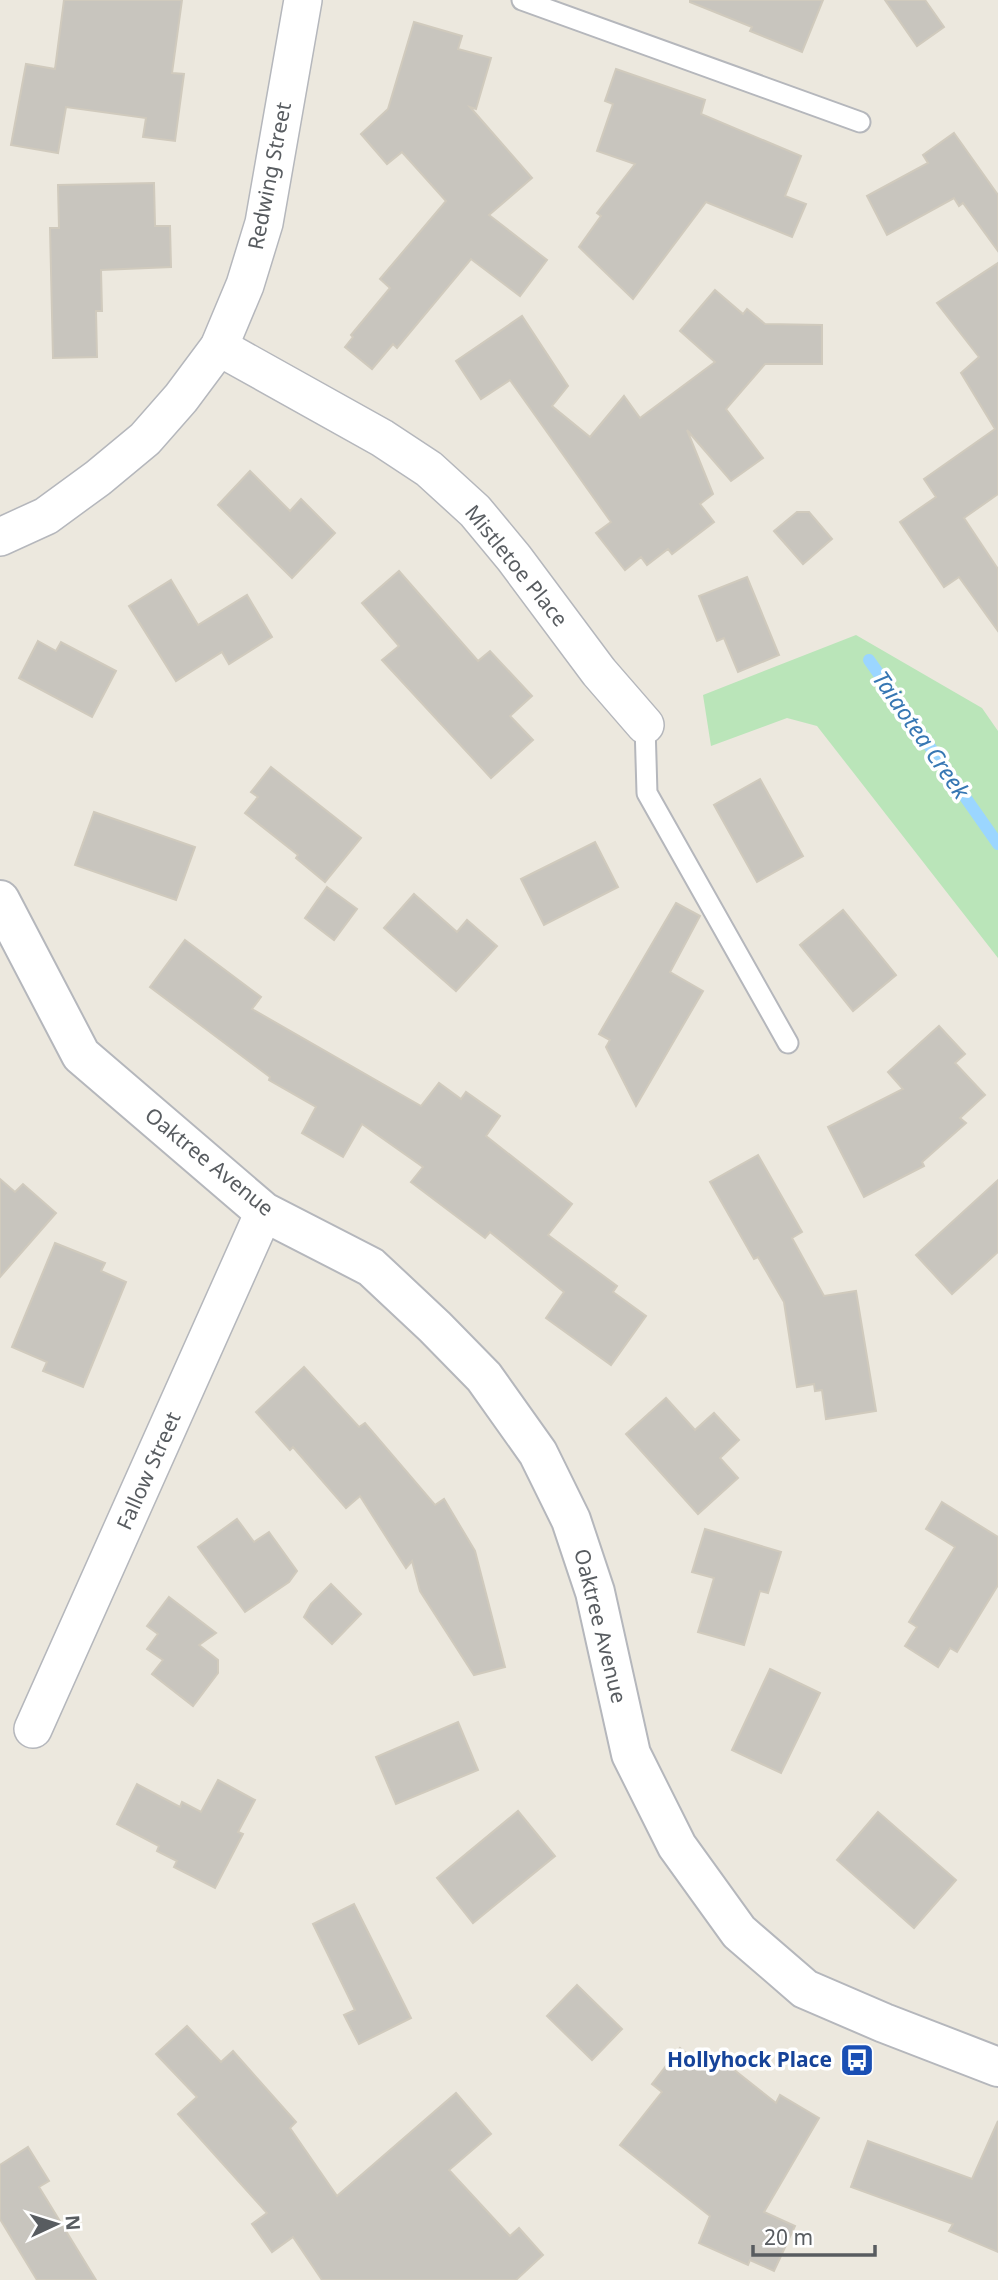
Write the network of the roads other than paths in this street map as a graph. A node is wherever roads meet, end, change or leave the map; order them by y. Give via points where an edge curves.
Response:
1 (303, 0) edge
2 (522, 0) edge
3 (860, 122) dead end
4 (219, 347) junction
5 (0, 537) edge
6 (645, 725) joint
7 (0, 900) edge
8 (788, 1043) dead end
9 (264, 1212) junction
10 (33, 1730) dead end
11 (998, 2067) edge

1 - 4 street, Redwing Street via 264,223
2 - 3 lane
4 - 5 street, Redwing Street via 145,439 46,516
4 - 6 street, Mistletoe Place via 383,438 429,469 475,511
6 - 8 lane via 647,793
7 - 9 street, Oaktree Avenue via 80,1055
9 - 10 street, Fallow Street
9 - 11 street, Oaktree Avenue via 372,1267 484,1377 538,1453 571,1520 595,1592 631,1754 677,1846 739,1931 805,1989

